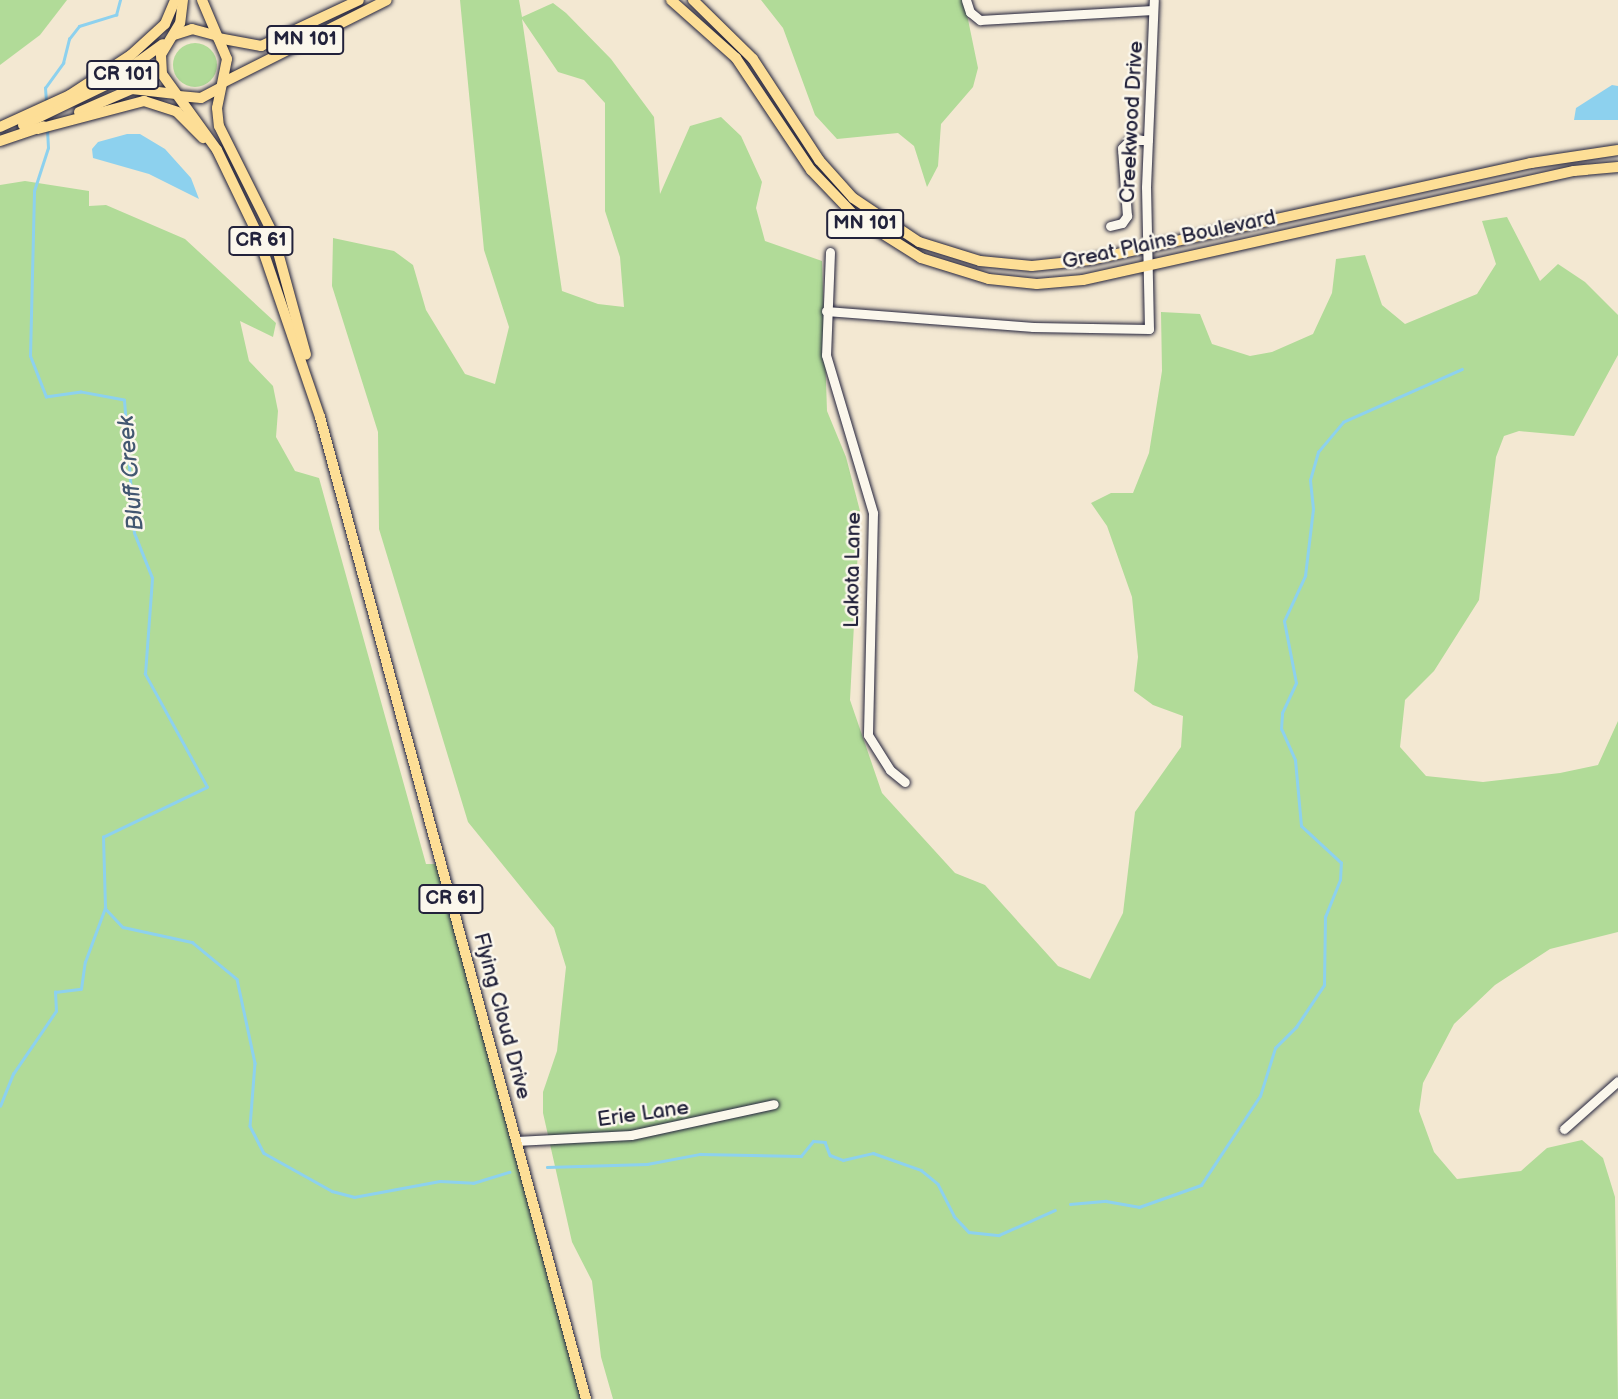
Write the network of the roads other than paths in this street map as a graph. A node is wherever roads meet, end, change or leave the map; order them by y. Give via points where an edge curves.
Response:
1 (175, 0) edge
2 (183, 0) edge
3 (202, 0) edge
4 (359, 0) edge
5 (387, 0) edge
6 (671, 0) edge
7 (693, 0) edge
8 (967, 0) edge
9 (1153, 5) edge
10 (217, 37) junction
11 (170, 38) junction
12 (222, 85) junction
13 (177, 95) junction
14 (74, 107) junction
15 (0, 129) edge
16 (1148, 140) junction
17 (0, 141) edge
18 (1618, 150) edge
19 (1618, 167) edge
20 (240, 198) junction
21 (1110, 226) dead end
22 (1146, 247) junction
23 (830, 253) dead end
24 (1148, 267) junction
25 (826, 311) junction
26 (315, 399) junction
27 (905, 782) dead end
28 (1618, 1081) edge
29 (774, 1104) dead end
30 (1564, 1129) dead end
31 (516, 1141) junction
32 (586, 1399) edge

1 - 14 main road via 157,33
2 - 11 main road, Flying Cloud Drive / CR 61 via 182,18
3 - 10 main road, Flying Cloud Drive / CR 61
4 - 10 main road, MN 101 via 261,46
5 - 12 main road, MN 101
6 - 24 main road, Great Plains Boulevard / MN 101 via 736,58 830,192 901,248 954,270 1029,284 1083,280
7 - 22 main road, Great Plains Boulevard / MN 101 via 753,59 836,181 869,211 919,242 967,258 1032,266
8 - 9 street via 970,12 980,20
9 - 16 street, Creekwood Drive
10 - 11 main road, CR 101 via 192,29
10 - 12 main road, Flying Cloud Drive / CR 61 via 228,59
11 - 13 main road, Flying Cloud Drive / CR 61 via 161,69
11 - 14 main road, CR 101
12 - 13 main road, CR 101 via 201,98
12 - 26 main road, Flying Cloud Drive / CR 61 via 219,126 282,260
13 - 14 main road, CR 101 via 132,89
13 - 20 main road, Flying Cloud Drive / CR 61 via 217,150
14 - 15 main road
14 - 17 main road via 38,129
14 - 20 main road via 135,101 168,107 205,141
16 - 21 street via 1130,140 1122,148 1127,215 1121,224
16 - 22 street, Creekwood Drive
18 - 22 main road, Great Plains Boulevard / MN 101 via 1531,163
19 - 24 main road, Great Plains Boulevard / MN 101 via 1573,171
20 - 26 main road, Flying Cloud Drive / CR 61 via 272,269
22 - 24 street, Creekwood Drive
23 - 25 street, Lakota Lane
24 - 25 street, Creekwood Drive via 1149,329 1033,327
25 - 27 street, Lakota Lane via 829,372 873,513 869,735 890,770
26 - 31 main road, Flying Cloud Drive / CR 61
28 - 30 street
29 - 31 street, Erie Lane via 667,1130 571,1141
31 - 32 main road, Flying Cloud Drive / CR 61

